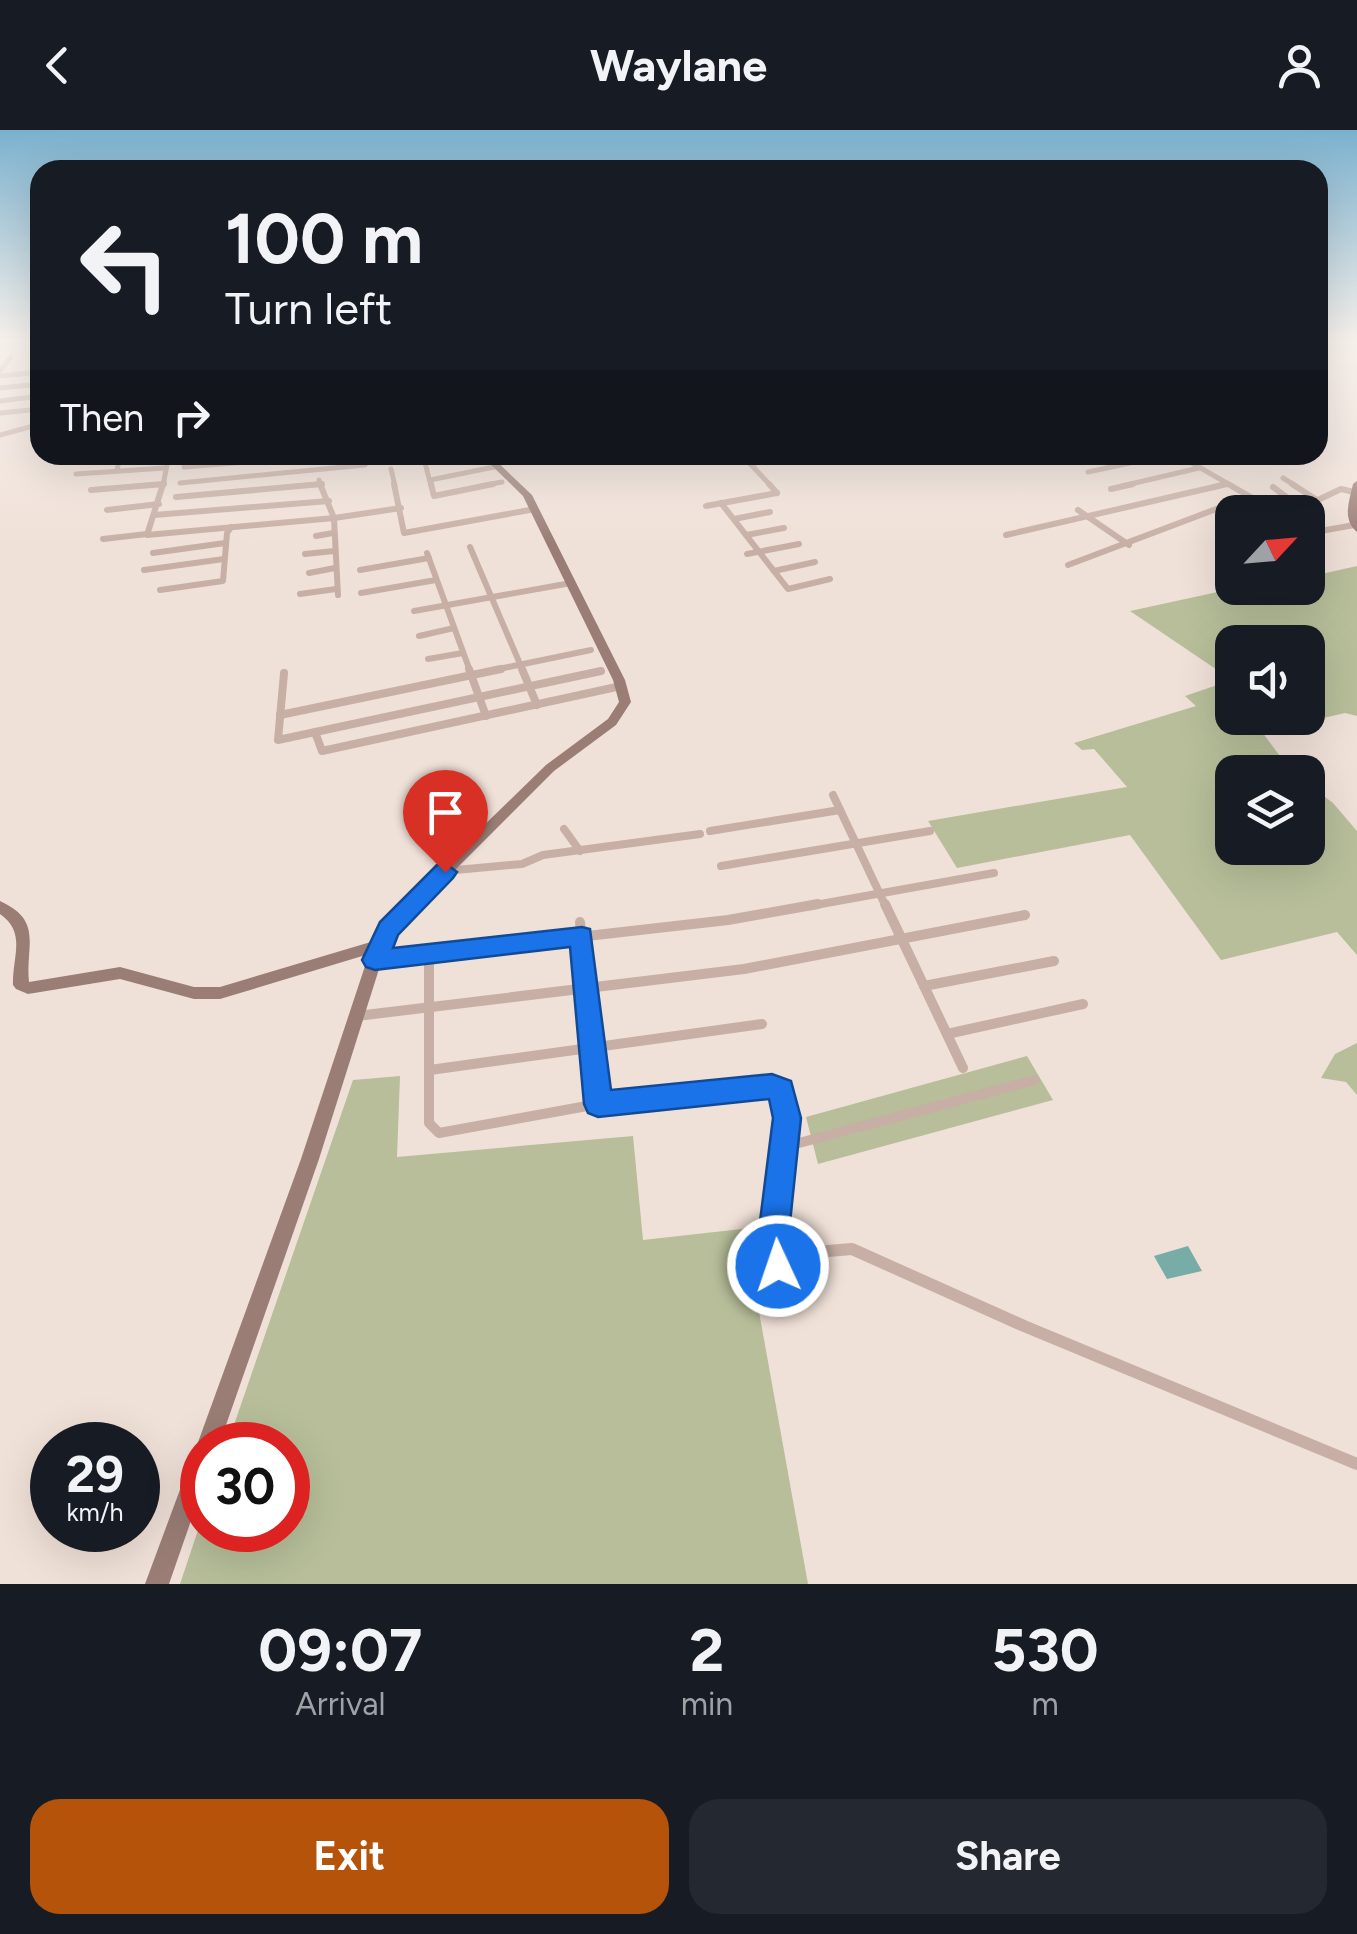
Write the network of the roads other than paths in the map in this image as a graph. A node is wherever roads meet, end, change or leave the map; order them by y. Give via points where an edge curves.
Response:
1 (30, 411) edge
2 (30, 413) edge
3 (0, 414) edge
4 (14, 419) dead end
5 (30, 427) edge
6 (0, 436) edge
7 (118, 465) edge
8 (166, 465) edge
9 (194, 465) edge
10 (310, 465) edge
11 (365, 465) dead end
12 (426, 465) edge
13 (493, 465) edge
14 (751, 465) edge
15 (1121, 465) edge
16 (1194, 465) edge
17 (184, 466) joint
18 (165, 468) junction
19 (1199, 468) junction
20 (391, 469) dead end
21 (117, 472) junction
22 (313, 472) junction
23 (1088, 472) dead end
24 (76, 474) dead end
25 (500, 474) junction
26 (1283, 478) dead end
27 (430, 480) junction
28 (180, 483) junction
29 (164, 484) junction
30 (322, 484) junction
31 (1227, 484) junction
32 (1272, 487) dead end
33 (1356, 488) edge
34 (1111, 489) dead end
35 (92, 490) dead end
36 (1245, 495) edge
37 (1283, 495) edge
38 (1309, 495) edge
39 (1325, 496) edge
40 (176, 498) junction
41 (329, 501) junction
42 (721, 503) junction
43 (159, 504) junction
44 (706, 506) dead end
45 (401, 508) junction
46 (1215, 508) edge
47 (106, 510) dead end
48 (534, 510) junction
49 (1078, 510) dead end
50 (770, 512) dead end
51 (172, 514) junction
52 (154, 515) junction
53 (1088, 516) junction
54 (334, 518) junction
55 (734, 519) junction
56 (1356, 527) edge
57 (231, 528) junction
58 (784, 528) dead end
59 (1325, 531) edge
60 (333, 533) junction
61 (147, 534) junction
62 (746, 535) junction
63 (1006, 535) dead end
64 (316, 536) dead end
65 (102, 538) dead end
66 (225, 543) junction
67 (799, 544) dead end
68 (1128, 545) junction
69 (470, 547) dead end
70 (334, 551) junction
71 (153, 552) dead end
72 (759, 552) junction
73 (305, 554) dead end
74 (747, 554) dead end
75 (224, 558) junction
76 (815, 562) dead end
77 (1065, 563) dead end
78 (335, 568) junction
79 (144, 570) dead end
80 (360, 570) dead end
81 (774, 570) junction
82 (308, 573) dead end
83 (830, 579) dead end
84 (436, 580) junction
85 (571, 582) junction
86 (160, 590) dead end
87 (361, 593) dead end
88 (300, 594) dead end
89 (491, 597) junction
90 (446, 605) junction
91 (414, 611) dead end
92 (454, 628) junction
93 (419, 636) dead end
94 (591, 650) dead end
95 (463, 652) junction
96 (428, 660) dead end
97 (520, 665) junction
98 (601, 671) dead end
99 (284, 672) dead end
100 (471, 675) junction
101 (529, 686) junction
102 (622, 686) junction
103 (479, 697) junction
104 (537, 705) junction
105 (280, 715) junction
106 (486, 716) junction
107 (316, 732) junction
108 (833, 795) dead end
109 (840, 810) junction
110 (564, 829) dead end
111 (930, 831) dead end
112 (705, 833) joint
113 (856, 844) junction
114 (580, 850) junction
115 (721, 866) dead end
116 (445, 872) junction
117 (994, 873) dead end
118 (880, 893) junction
119 (0, 907) edge
120 (1024, 915) dead end
121 (580, 922) dead end
122 (582, 936) junction
123 (901, 938) junction
124 (377, 952) junction
125 (430, 953) junction
126 (1054, 961) dead end
127 (924, 986) junction
128 (586, 987) junction
129 (1083, 1004) dead end
130 (430, 1008) junction
131 (357, 1016) junction
132 (762, 1024) dead end
133 (946, 1034) junction
134 (592, 1045) junction
135 (963, 1068) dead end
136 (430, 1070) junction
137 (1035, 1080) dead end
138 (598, 1104) junction
139 (784, 1147) junction
140 (216, 1422) edge
141 (1357, 1464) edge
142 (180, 1521) edge
143 (157, 1584) edge

1 - 3 street
2 - 4 street
5 - 6 street
7 - 21 street
8 - 18 street
9 - 17 street
10 - 22 street
11 - 22 street
12 - 27 street
13 - 25 street
14 - 42 street via 777,492
15 - 23 street
16 - 19 street
17 - 28 street
18 - 21 street
18 - 29 street
19 - 31 street
19 - 34 street
20 - 45 street
21 - 24 street
22 - 28 street
22 - 30 street
25 - 27 street
25 - 27 street via 434,496
25 - 48 street via 521,486
26 - 38 street
28 - 40 street
29 - 35 street
29 - 43 street
30 - 40 street
30 - 41 street
31 - 36 street
31 - 53 street
32 - 37 street
33 - 39 street
33 - 56 street
40 - 51 street
41 - 51 street
41 - 54 street
42 - 44 street
42 - 55 street
43 - 47 street
43 - 52 street
45 - 48 street via 407,534
45 - 54 street
46 - 68 street
48 - 85 street
49 - 53 street
50 - 55 street
51 - 52 street
52 - 61 street
53 - 63 street
53 - 68 street
54 - 57 street
54 - 60 street
55 - 62 street
56 - 59 street
57 - 61 street
57 - 66 street
58 - 62 street
60 - 64 street
60 - 70 street
61 - 65 street
62 - 72 street
66 - 71 street
66 - 75 street
67 - 72 street
68 - 77 street
69 - 89 street
70 - 73 street
70 - 78 street
72 - 74 street
72 - 81 street
75 - 79 street
75 - 86 street via 223,581
76 - 81 street
78 - 82 street
78 - 88 street via 337,592
80 - 84 street via 428,556
81 - 83 street via 788,589
84 - 87 street
84 - 90 street
85 - 89 street
85 - 102 street
89 - 90 street
89 - 97 street
90 - 91 street
90 - 92 street
92 - 93 street
92 - 95 street
94 - 97 street
95 - 96 street
95 - 100 street
97 - 100 street
97 - 101 street
98 - 101 street
99 - 105 street
100 - 103 street
100 - 105 street
101 - 103 street
101 - 104 street
102 - 104 street
102 - 116 street via 625,702 612,722 550,768
103 - 106 street
103 - 107 street
104 - 106 street
105 - 107 street via 278,740
106 - 107 street via 322,751
108 - 109 street
109 - 112 street
109 - 113 street
110 - 114 street
111 - 113 street
112 - 114 street
113 - 115 street
113 - 118 street
114 - 116 street
116 - 124 street via 406,910
117 - 118 street
118 - 122 street via 728,920
118 - 123 street
119 - 124 street via 24,934 19,977 28,988 120,973 194,993 220,993
120 - 123 street
121 - 122 street
122 - 125 street
122 - 128 street
123 - 127 street
123 - 128 street via 744,968
124 - 125 street
124 - 131 street
125 - 130 street
126 - 127 street
127 - 133 street
128 - 130 street
128 - 134 street
129 - 133 street
130 - 131 street
130 - 136 street
131 - 140 street
132 - 134 street
133 - 135 street
134 - 136 street
134 - 138 street
136 - 138 street via 429,1123 439,1133
137 - 139 street
138 - 139 street via 772,1086 786,1103
139 - 141 street via 772,1253 778,1266 852,1249
142 - 143 street

